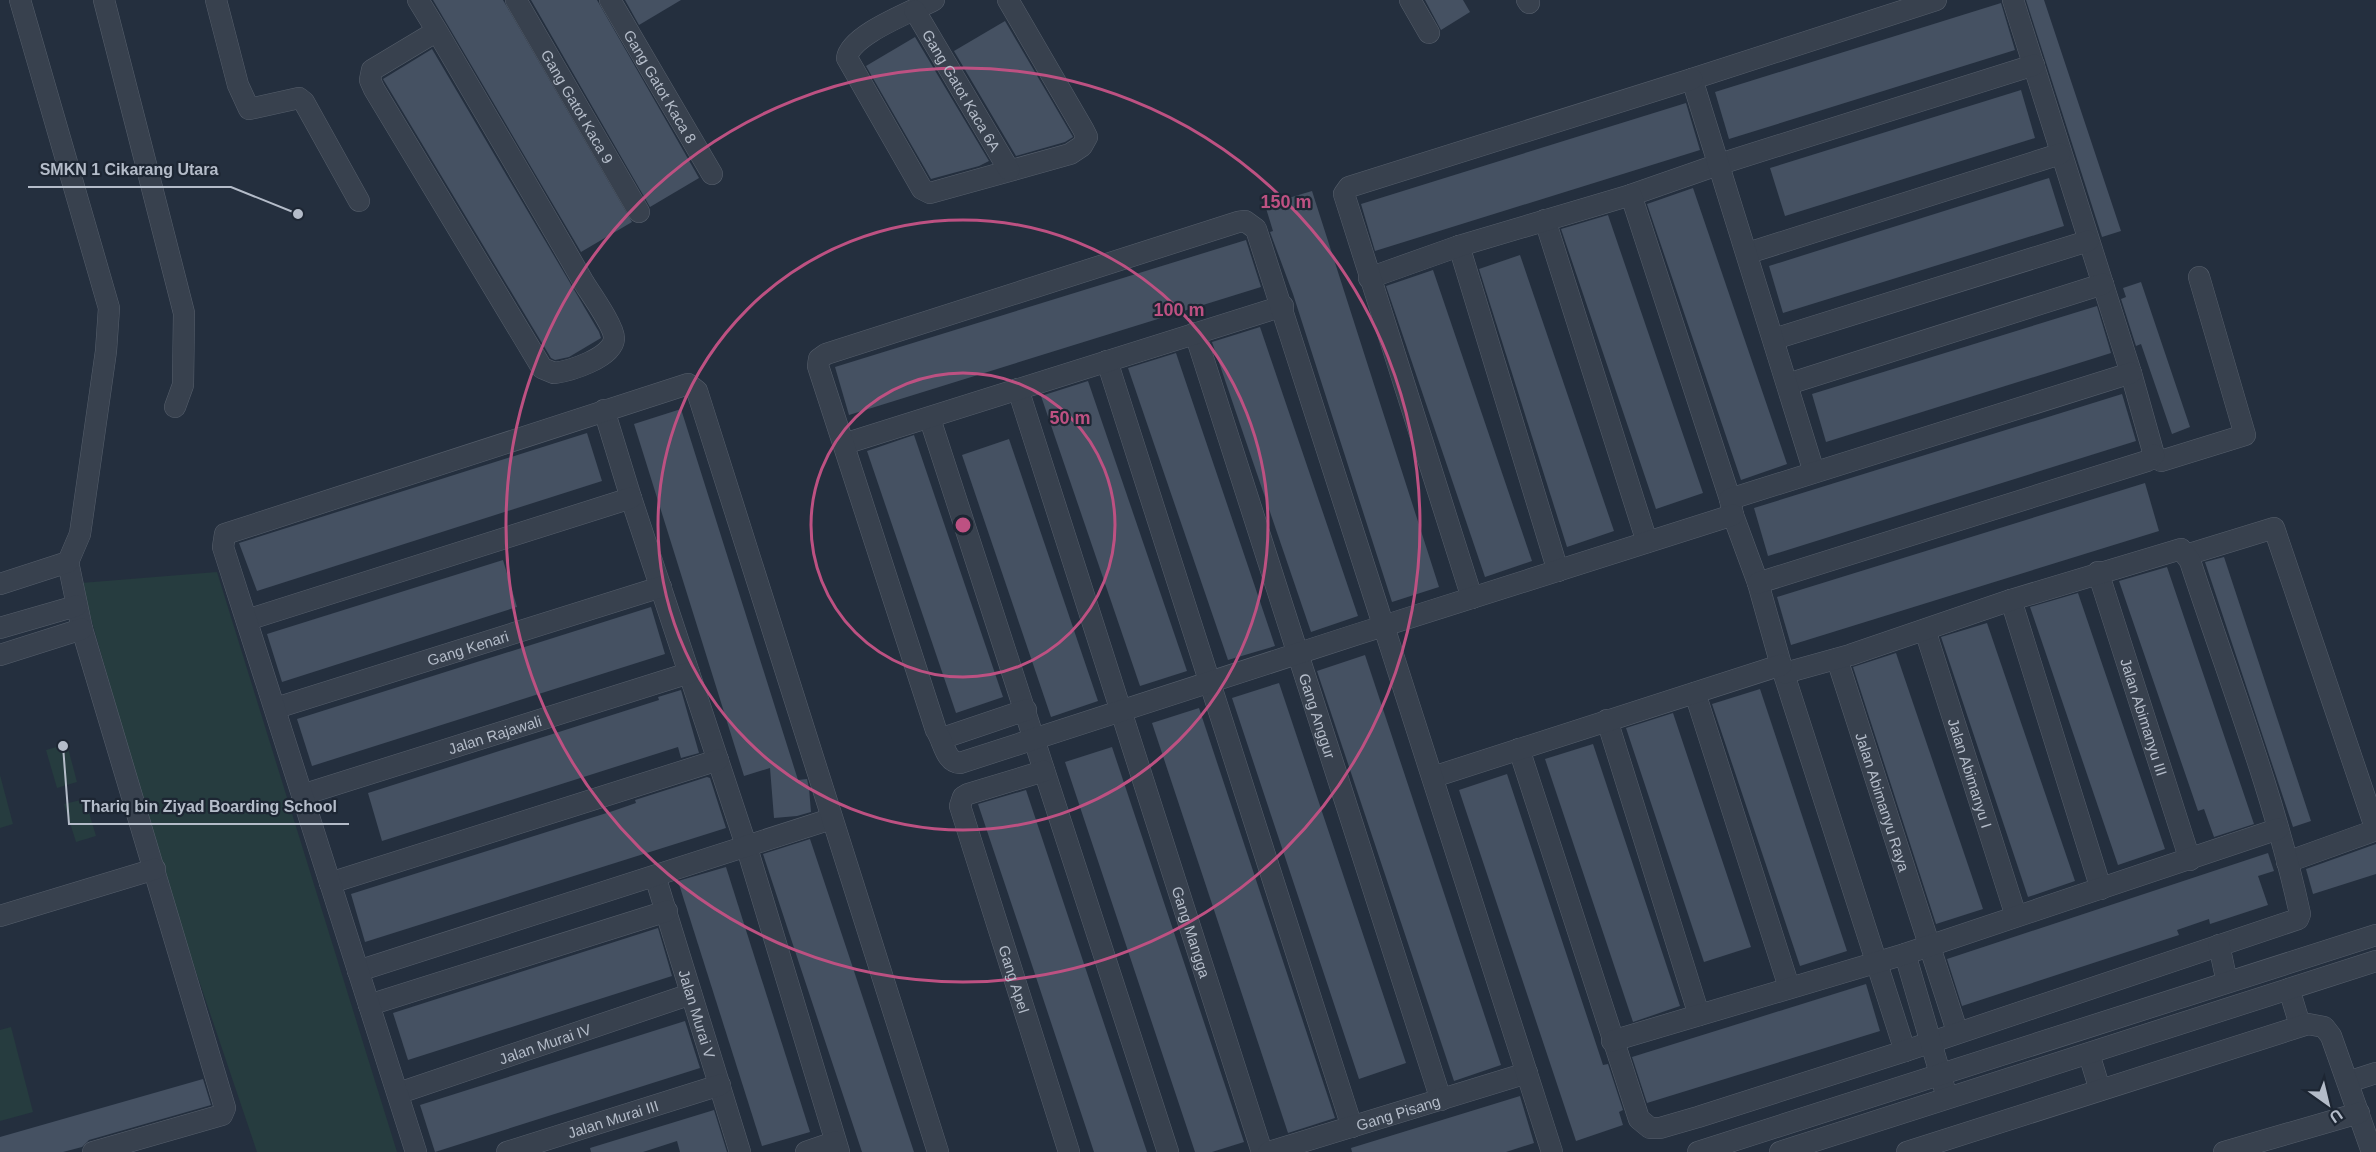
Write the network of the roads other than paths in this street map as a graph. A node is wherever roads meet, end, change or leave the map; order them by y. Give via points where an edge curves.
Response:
1 (20, 0) edge
2 (104, 0) edge
3 (216, 0) edge
4 (418, 0) edge
5 (516, 0) edge
6 (610, 0) edge
7 (933, 0) edge
8 (1008, 0) edge
9 (1410, 0) edge
10 (1936, 0) edge
11 (2013, 0) edge
12 (909, 8) edge
13 (437, 31) junction
14 (1429, 33) dead end
15 (2034, 65) junction
16 (1692, 79) junction
17 (2061, 154) junction
18 (1720, 164) junction
19 (1010, 170) junction
20 (712, 174) dead end
21 (1631, 195) junction
22 (359, 201) dead end
23 (639, 212) dead end
24 (1545, 220) junction
25 (2088, 240) junction
26 (1459, 246) junction
27 (1748, 253) junction
28 (2199, 277) dead end
29 (1369, 278) junction
30 (2103, 284) junction
31 (1283, 306) junction
32 (1195, 333) junction
33 (1774, 339) junction
34 (1107, 362) junction
35 (2131, 373) junction
36 (1788, 384) junction
37 (1018, 389) junction
38 (176, 407) dead end
39 (604, 410) junction
40 (930, 418) junction
41 (844, 444) junction
42 (2154, 455) junction
43 (1814, 472) junction
44 (631, 498) junction
45 (1732, 507) junction
46 (1647, 542) junction
47 (2186, 555) junction
48 (68, 562) junction
49 (1558, 571) junction
50 (2098, 573) junction
51 (1758, 583) junction
52 (0, 584) edge
53 (661, 587) junction
54 (1472, 598) junction
55 (2011, 600) junction
56 (76, 606) junction
57 (247, 620) junction
58 (1383, 624) junction
59 (0, 628) edge
60 (82, 629) junction
61 (1925, 630) junction
62 (0, 655) edge
63 (1296, 655) junction
64 (1837, 659) junction
65 (1783, 669) junction
66 (689, 673) junction
67 (1209, 684) junction
68 (1695, 693) junction
69 (276, 708) junction
70 (1026, 710) junction
71 (1121, 711) junction
72 (1607, 720) junction
73 (943, 738) junction
74 (1034, 739) junction
75 (1519, 749) junction
76 (718, 760) junction
77 (1044, 771) junction
78 (1433, 777) junction
79 (302, 795) junction
80 (831, 819) junction
81 (2278, 829) junction
82 (747, 848) junction
83 (2190, 860) junction
84 (2287, 862) junction
85 (155, 869) junction
86 (655, 876) junction
87 (330, 883) junction
88 (2102, 889) junction
89 (667, 911) junction
90 (0, 916) edge
91 (2016, 916) junction
92 (2376, 935) edge
93 (2220, 945) junction
94 (1928, 946) junction
95 (1905, 954) junction
96 (1876, 961) junction
97 (2376, 961) edge
98 (358, 971) junction
99 (2227, 982) junction
100 (1789, 987) junction
101 (2289, 989) junction
102 (691, 994) junction
103 (2040, 1004) junction
104 (369, 1005) junction
105 (1699, 1015) junction
106 (2300, 1025) junction
107 (1957, 1031) junction
108 (2054, 1037) junction
109 (1612, 1041) junction
110 (1929, 1042) junction
111 (1905, 1051) junction
112 (2089, 1054) junction
113 (1856, 1066) junction
114 (1527, 1073) junction
115 (2376, 1073) edge
116 (1939, 1074) junction
117 (2348, 1082) junction
118 (720, 1085) junction
119 (2100, 1090) junction
120 (399, 1092) junction
121 (1867, 1098) junction
122 (1948, 1099) junction
123 (1441, 1100) junction
124 (2359, 1113) junction
125 (1698, 1117) junction
126 (1352, 1127) junction
127 (1835, 1143) edge
128 (837, 1147) edge
129 (1703, 1150) edge
130 (93, 1152) edge
131 (416, 1152) edge
132 (507, 1152) edge
133 (740, 1152) edge
134 (807, 1152) edge
135 (938, 1152) edge
136 (1069, 1152) edge
137 (1168, 1152) edge
138 (1262, 1152) edge
139 (1269, 1152) edge
140 (1552, 1152) edge
141 (1780, 1152) edge
142 (1907, 1152) edge
143 (2224, 1152) edge
144 (2372, 1152) edge

1 - 48 street via 109,308 80,534
2 - 38 street via 184,313 183,385
3 - 22 street via 238,85 249,109 299,98 304,102
4 - 13 street
5 - 23 street, Gang Gatot Kaca 9
6 - 20 street, Gang Gatot Kaca 8
7 - 12 street
8 - 19 street via 1087,137 1070,154
9 - 14 street
10 - 16 street
11 - 15 street
12 - 19 street, Gang Gatot Kaca 6A
12 - 19 street via 860,38 848,51 848,58 922,189 939,192
13 - 13 street via 613,333 612,346 588,363 554,373 542,368 374,89 370,80 372,70
15 - 17 street
15 - 18 street
16 - 18 street
16 - 29 street via 1349,187 1345,201
17 - 25 street
17 - 27 street
18 - 21 street
18 - 27 street
21 - 24 street
21 - 45 street
24 - 26 street
24 - 46 street
25 - 30 street
25 - 33 street
26 - 29 street
26 - 49 street
27 - 33 street
28 - 42 street via 2245,435 2161,461
29 - 54 street
30 - 35 street
30 - 36 street
31 - 32 street
31 - 41 street via 1256,229 1238,222 826,354 819,359 818,366
31 - 58 street
32 - 34 street
32 - 63 street, Gang Anggur
33 - 36 street
34 - 37 street
34 - 67 street
35 - 42 street
35 - 43 street
36 - 43 street
37 - 40 street
37 - 71 street, Gang Mangga
39 - 44 street
39 - 57 street via 231,530 225,534 223,547
39 - 80 street via 688,384 697,391
40 - 41 street
40 - 70 street
41 - 73 street via 936,730
42 - 51 street via 2147,461
43 - 45 street
44 - 53 street
44 - 57 street
45 - 46 street
45 - 51 street
46 - 49 street
47 - 50 street via 2178,548
47 - 81 street
47 - 84 street via 2274,528 2376,830
48 - 52 street
48 - 56 street
49 - 54 street
50 - 55 street
50 - 83 street, Jalan Abimanyu III
51 - 65 street
53 - 66 street
53 - 69 street, Gang Kenari
54 - 58 street
55 - 61 street
55 - 88 street
56 - 59 street
56 - 60 street
57 - 69 street
58 - 63 street
58 - 78 street
60 - 62 street
60 - 85 street
61 - 64 street
61 - 91 street, Jalan Abimanyu I
63 - 67 street
63 - 123 street, Gang Anggur
64 - 65 street
64 - 94 street, Jalan Abimanyu Raya
65 - 68 street
65 - 96 street
66 - 76 street
66 - 79 street, Jalan Rajawali
67 - 71 street
67 - 126 street
68 - 72 street
68 - 100 street
69 - 79 street
70 - 73 street
70 - 74 street
71 - 74 street
71 - 138 street, Gang Mangga
72 - 75 street
72 - 105 street
73 - 74 street via 948,759 960,763
74 - 77 street
75 - 78 street
75 - 109 street
76 - 82 street
76 - 87 street
77 - 136 street, Gang Apel via 968,794 960,806
77 - 137 street
78 - 114 street
79 - 87 street
80 - 82 street
80 - 135 street
81 - 83 street
81 - 84 street
82 - 86 street
82 - 128 street
83 - 88 street
84 - 93 street via 2298,919
85 - 90 street
85 - 130 street via 225,1108 222,1115
86 - 89 street, Jalan Murai V
86 - 98 street
87 - 98 street
88 - 91 street
89 - 102 street, Jalan Murai V
89 - 104 street
91 - 94 street
92 - 99 street
93 - 99 street
93 - 103 street
94 - 95 street
94 - 107 street, Jalan Abimanyu Raya
95 - 96 street
95 - 110 street
96 - 100 street
96 - 111 street
97 - 101 street
98 - 104 street
99 - 108 street
100 - 105 street
101 - 106 street
101 - 112 street
102 - 118 street, Jalan Murai V
102 - 120 street, Jalan Murai IV
103 - 107 street
103 - 108 street
104 - 120 street
105 - 109 street
106 - 117 street via 2316,1025 2328,1031
106 - 119 street
107 - 110 street
108 - 116 street
109 - 125 street via 1643,1124 1660,1128
110 - 111 street
110 - 116 street
111 - 113 street
112 - 119 street
112 - 122 street
113 - 121 street
113 - 125 street
114 - 123 street, Gang Pisang
114 - 140 street
115 - 117 street
116 - 121 street
116 - 122 street
117 - 124 street
118 - 132 street, Jalan Murai III
118 - 133 street, Jalan Murai V
119 - 142 street
120 - 131 street
121 - 129 street
122 - 127 street
123 - 126 street, Gang Pisang
124 - 143 street
124 - 144 street
125 - 129 street
126 - 139 street, Gang Pisang
127 - 141 street
128 - 134 street

